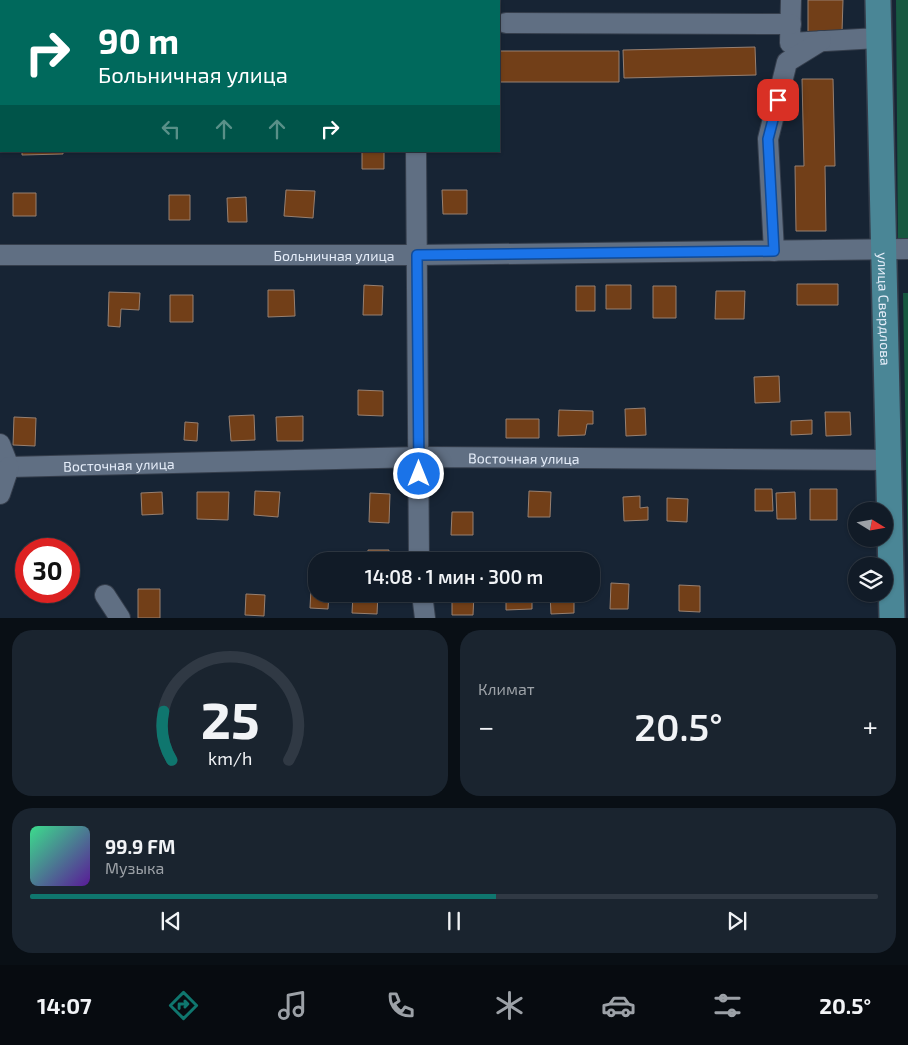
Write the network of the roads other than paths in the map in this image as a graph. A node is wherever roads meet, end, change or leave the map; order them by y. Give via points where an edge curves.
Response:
1 (791, 0) edge
2 (878, 0) edge
3 (506, 23) dead end
4 (791, 24) junction
5 (878, 38) junction
6 (821, 42) junction
7 (416, 152) edge
8 (908, 249) edge
9 (882, 250) junction
10 (774, 251) junction
11 (0, 254) edge
12 (417, 255) junction
13 (0, 444) edge
14 (418, 457) junction
15 (890, 460) junction
16 (9, 467) junction
17 (0, 494) edge
18 (419, 552) edge
19 (105, 595) dead end
20 (423, 602) edge
21 (120, 618) edge
22 (425, 618) edge
23 (892, 618) edge

1 - 4 street
2 - 5 main road, улица Свердлова
3 - 4 street
4 - 6 street via 790,44
5 - 6 street
5 - 9 main road, улица Свердлова
6 - 10 street via 788,62 768,139
7 - 12 street
8 - 9 street, Больничная улица
9 - 10 street, Больничная улица
9 - 15 main road, улица Свердлова
10 - 12 street, Больничная улица
11 - 12 street, Больничная улица
12 - 14 street
13 - 16 street
14 - 15 street, Восточная улица
14 - 16 street, Восточная улица
14 - 18 street
15 - 23 main road, улица Свердлова
16 - 17 street
19 - 21 street
20 - 22 street

